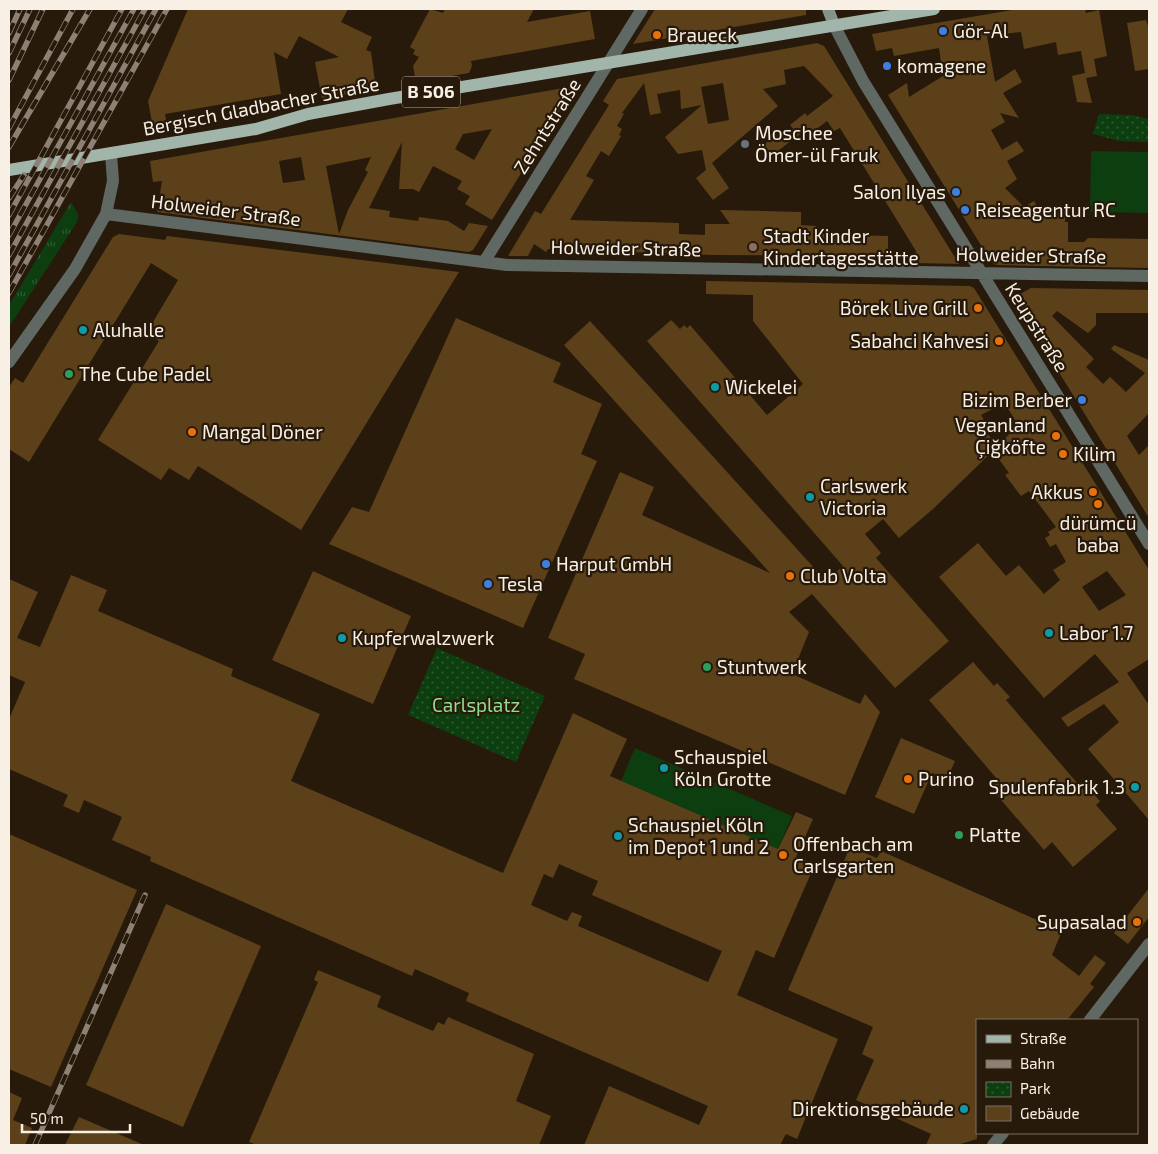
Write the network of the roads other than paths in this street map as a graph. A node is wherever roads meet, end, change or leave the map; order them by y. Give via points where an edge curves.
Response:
1 (642, 9) edge
2 (828, 9) edge
3 (934, 9) edge
4 (834, 26) junction
5 (608, 62) junction
6 (111, 154) junction
7 (9, 170) edge
8 (106, 214) junction
9 (484, 262) junction
10 (982, 273) junction
11 (1149, 276) edge
12 (9, 362) edge
13 (1149, 544) edge
14 (1149, 944) edge
15 (1091, 1019) edge
16 (1002, 1134) edge
17 (993, 1145) edge

1 - 5 street, Zehntstraße
2 - 4 street
3 - 4 main road, Bergisch Gladbacher Straße / B 506
4 - 5 main road, Bergisch Gladbacher Straße / B 506
4 - 10 street, Keupstraße via 862,81
5 - 6 main road, Bergisch Gladbacher Straße / B 506 via 308,114 256,129
5 - 9 street, Zehntstraße
6 - 7 main road, Bergisch Gladbacher Straße / B 506
6 - 8 street via 113,181
8 - 9 street, Holweider Straße
8 - 12 street via 75,269
9 - 10 street, Holweider Straße
10 - 11 street, Holweider Straße
10 - 13 street, Keupstraße
14 - 15 street
16 - 17 street

